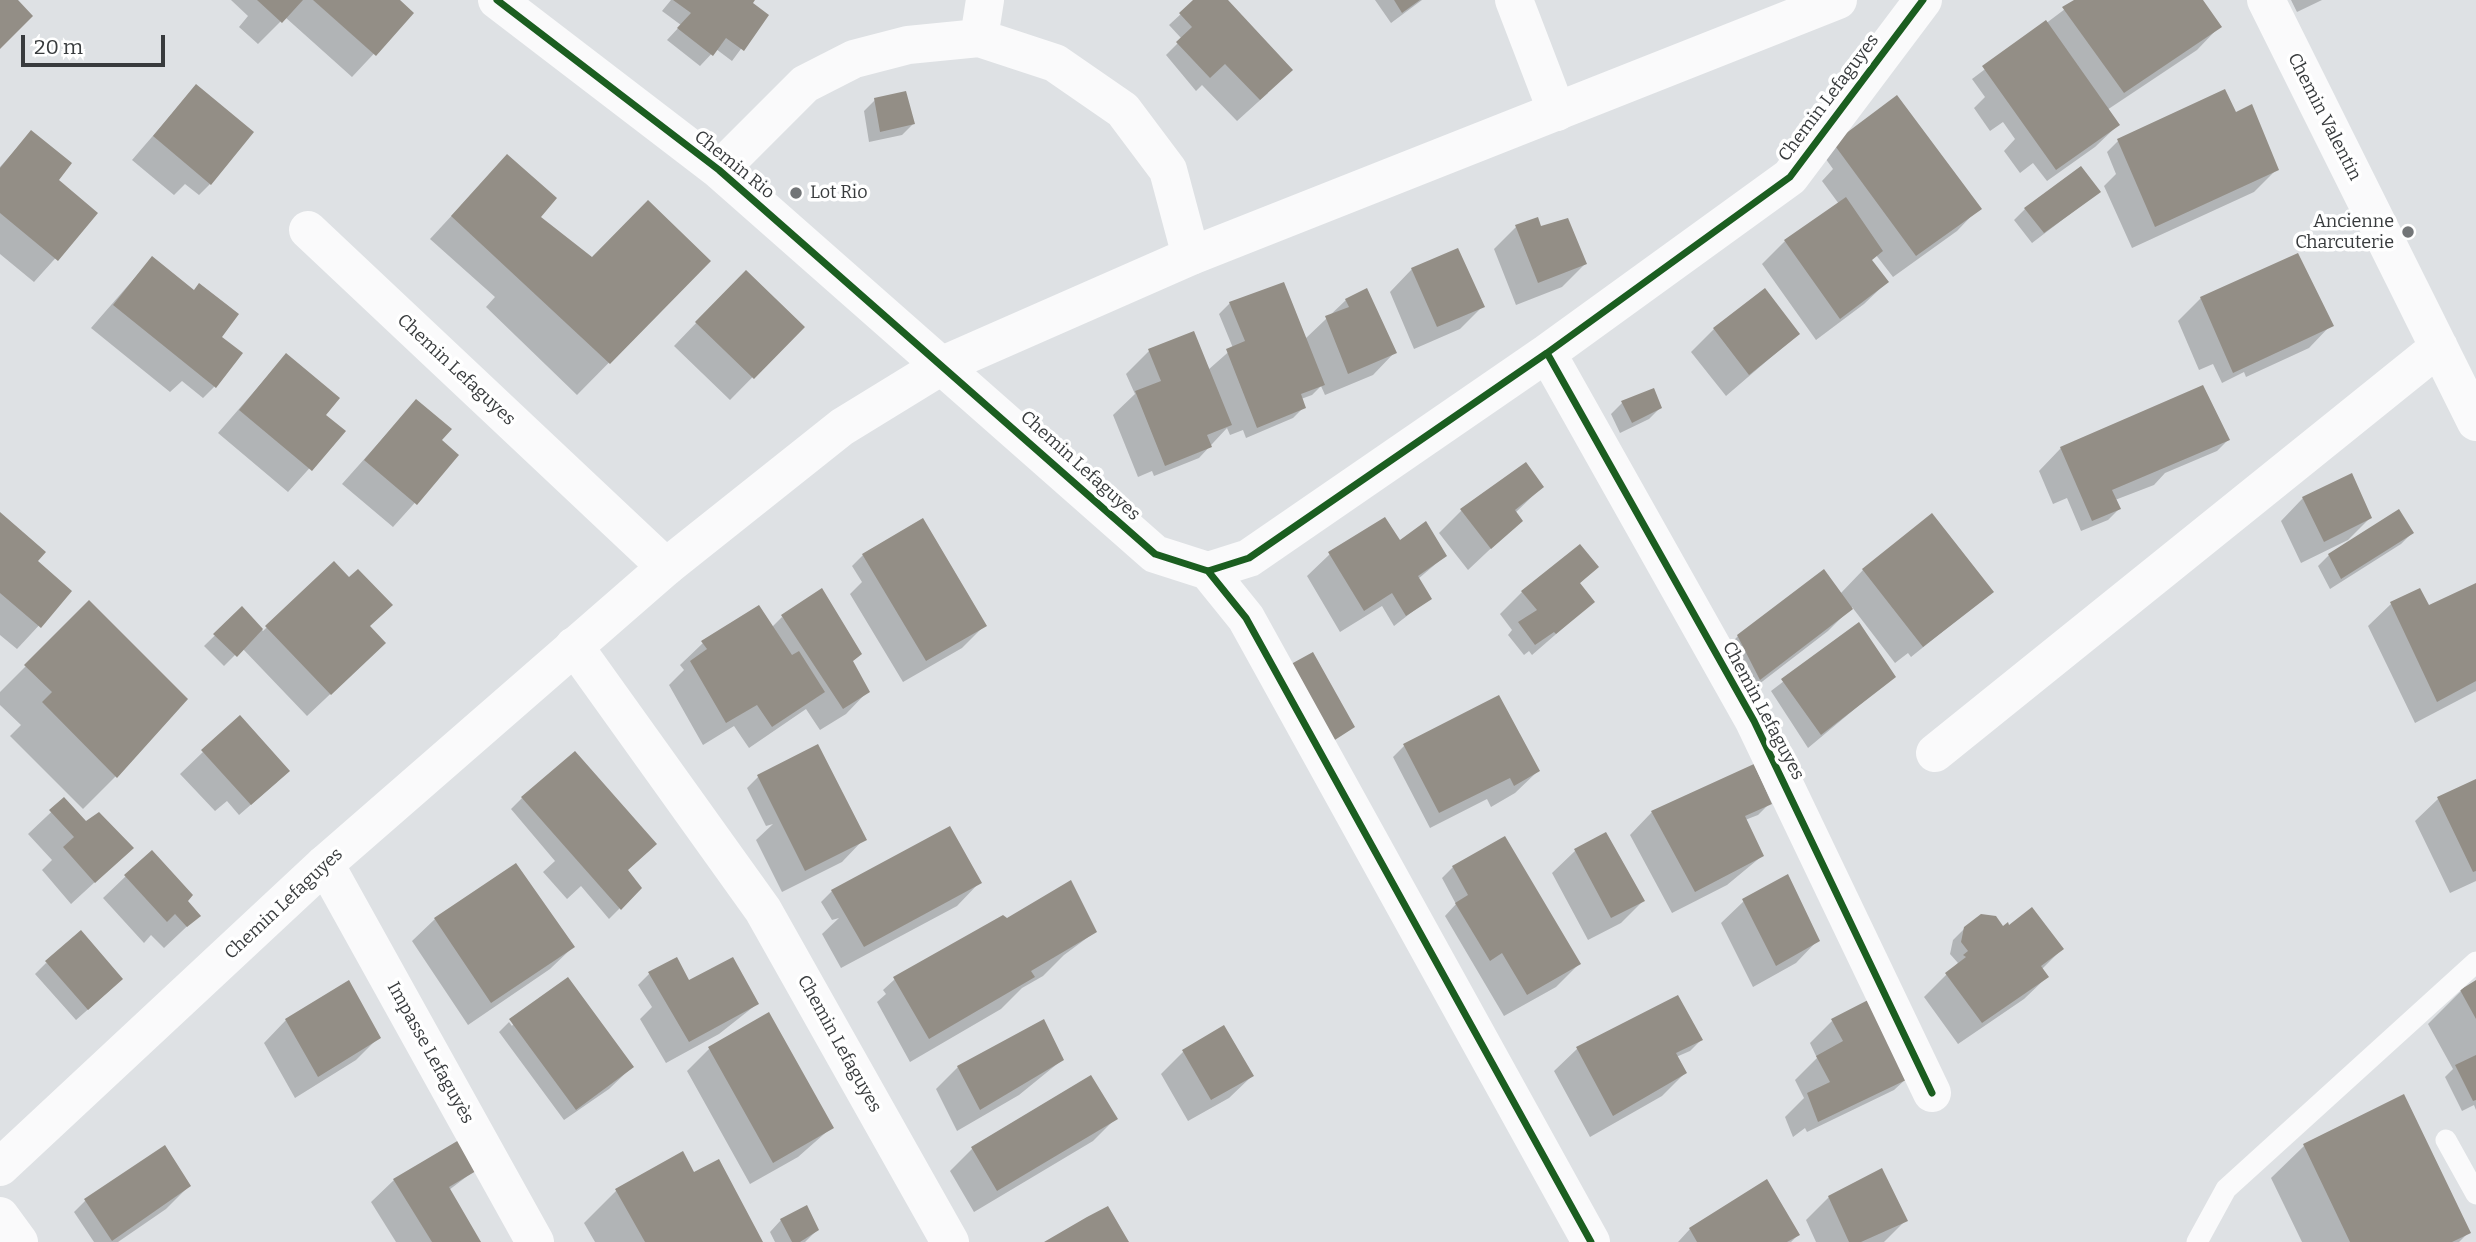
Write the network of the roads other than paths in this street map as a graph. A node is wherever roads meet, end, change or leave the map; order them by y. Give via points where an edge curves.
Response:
1 (497, 0) edge
2 (985, 0) edge
3 (1514, 0) edge
4 (1838, 0) edge
5 (1923, 0) edge
6 (2266, 0) edge
7 (979, 38) junction
8 (1557, 112) junction
9 (719, 170) junction
10 (308, 230) dead end
11 (1191, 256) junction
12 (2439, 347) junction
13 (1547, 353) junction
14 (943, 365) junction
15 (2476, 422) edge
16 (666, 567) junction
17 (1208, 572) junction
18 (574, 646) junction
19 (1935, 753) dead end
20 (326, 864) junction
21 (2476, 962) edge
22 (1932, 1093) dead end
23 (2446, 1140) dead end
24 (0, 1167) edge
25 (2476, 1194) edge
26 (0, 1216) edge
27 (19, 1242) edge
28 (535, 1242) edge
29 (950, 1242) edge
30 (1591, 1242) edge
31 (2197, 1242) edge

1 - 9 street, Chemin Rio
2 - 7 street
3 - 8 street
4 - 8 street, Chemin Lefaguyes
5 - 13 street, Chemin Lefaguyes via 1790,177
6 - 12 street, Chemin Valentin
7 - 9 street via 894,48 854,59 804,84
7 - 11 street via 1055,63 1123,110 1168,170
8 - 11 street, Chemin Lefaguyes
9 - 14 street, Chemin Rio
10 - 16 street, Chemin Lefaguyes
11 - 14 street, Chemin Lefaguyes
12 - 15 street, Chemin Valentin
12 - 19 street
13 - 17 street, Chemin Lefaguyes via 1249,558
13 - 22 street, Chemin Lefaguyes via 1754,721
14 - 16 street, Chemin Lefaguyes via 842,428
14 - 17 street, Chemin Lefaguyes via 1155,554
16 - 18 street, Chemin Lefaguyes
17 - 30 street via 1246,618
18 - 20 street, Chemin Lefaguyes
18 - 29 street, Chemin Lefaguyes via 763,910
20 - 24 street, Chemin Lefaguyes
20 - 28 street, Impasse Lefaguyès
21 - 31 lane via 2226,1189
23 - 25 lane
26 - 27 street

